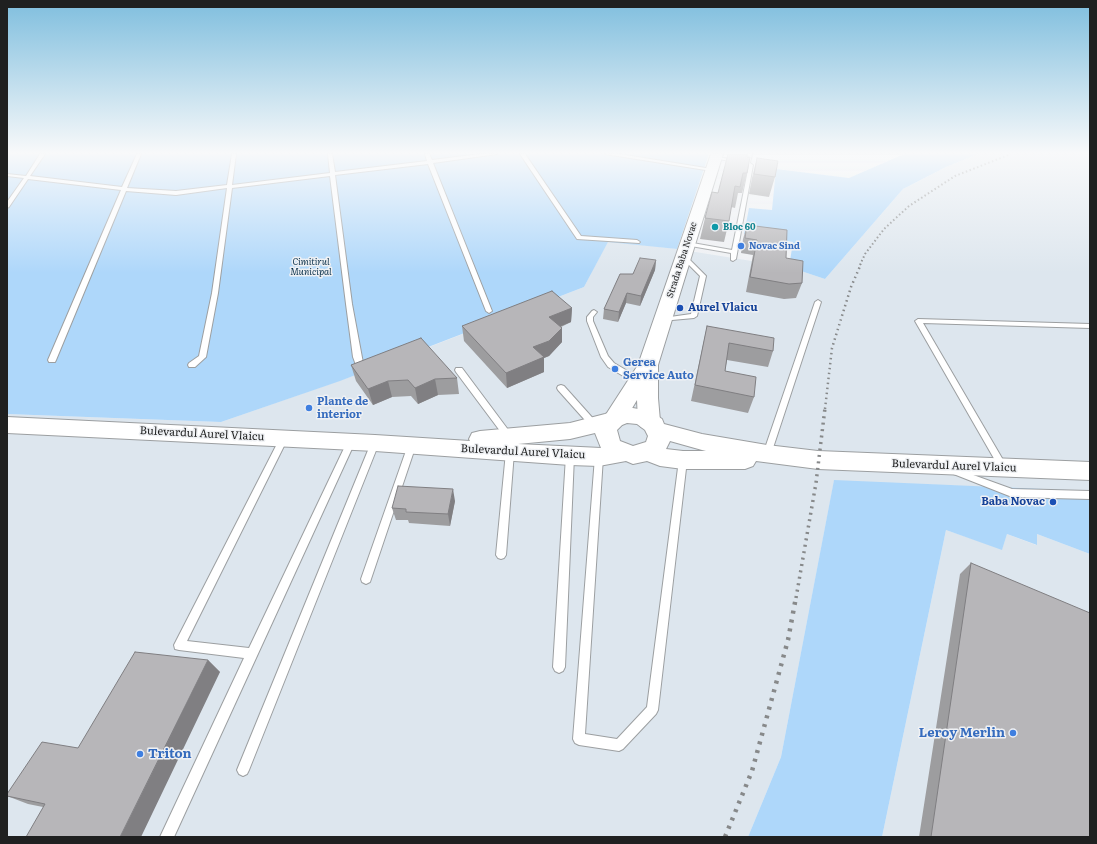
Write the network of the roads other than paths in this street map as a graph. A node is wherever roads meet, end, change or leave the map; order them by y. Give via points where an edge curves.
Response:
1 (16, 193) edge
2 (122, 193) edge
3 (229, 193) edge
4 (335, 193) edge
5 (442, 193) edge
6 (549, 193) edge
7 (704, 193) edge
8 (745, 193) edge
9 (7, 206) edge
10 (637, 242) dead end
11 (685, 250) junction
12 (734, 252) junction
13 (733, 259) dead end
14 (818, 302) dead end
15 (489, 311) dead end
16 (594, 312) dead end
17 (662, 320) junction
18 (1090, 326) edge
19 (52, 360) dead end
20 (359, 363) edge
21 (192, 365) dead end
22 (459, 370) dead end
23 (643, 373) junction
24 (561, 388) dead end
25 (606, 422) junction
26 (7, 425) edge
27 (654, 425) junction
28 (284, 438) junction
29 (351, 442) junction
30 (375, 443) junction
31 (510, 444) junction
32 (404, 445) junction
33 (648, 452) junction
34 (625, 453) junction
35 (767, 454) junction
36 (570, 456) junction
37 (599, 457) junction
38 (683, 460) junction
39 (818, 460) junction
40 (937, 465) junction
41 (1002, 467) junction
42 (1090, 471) edge
43 (1089, 496) edge
44 (501, 555) dead end
45 (366, 579) dead end
46 (252, 654) junction
47 (559, 667) dead end
48 (243, 770) dead end
49 (167, 837) edge

1 - 9 lane
2 - 19 lane
3 - 21 lane via 215,293 202,357
4 - 20 lane via 356,357
5 - 15 lane
6 - 10 lane via 579,238
7 - 11 main road, Strada Baba Novac
8 - 12 lane
11 - 12 lane
11 - 17 main road, Strada Baba Novac
11 - 17 lane via 704,276 694,316
12 - 13 lane
14 - 35 lane
16 - 23 lane via 590,321 611,365
17 - 23 main road, Strada Baba Novac
18 - 41 lane via 918,321
22 - 31 lane
23 - 25 main road, Strada Baba Novac
23 - 27 main road, Strada Baba Novac
24 - 25 lane
25 - 27 main road via 620,416 635,415
25 - 31 main road, Bulevardul Aurel Vlaicu
25 - 34 main road via 607,440
26 - 28 main road, Bulevardul Aurel Vlaicu
27 - 33 main road via 660,436 658,443
27 - 35 main road, Bulevardul Aurel Vlaicu via 702,442
28 - 29 main road, Bulevardul Aurel Vlaicu
28 - 46 lane via 179,645
29 - 30 main road, Bulevardul Aurel Vlaicu
29 - 46 lane
30 - 32 main road, Bulevardul Aurel Vlaicu
30 - 48 lane
31 - 32 main road, Bulevardul Aurel Vlaicu
31 - 36 main road, Bulevardul Aurel Vlaicu
31 - 44 lane
32 - 45 lane
33 - 34 main road via 633,455
33 - 38 main road, Bulevardul Aurel Vlaicu via 660,457
34 - 37 main road, Bulevardul Aurel Vlaicu
35 - 39 main road, Bulevardul Aurel Vlaicu
36 - 37 main road, Bulevardul Aurel Vlaicu
36 - 47 lane
37 - 38 lane via 578,739 619,746 652,710
38 - 39 main road, Bulevardul Aurel Vlaicu
39 - 40 main road, Bulevardul Aurel Vlaicu
40 - 41 main road, Bulevardul Aurel Vlaicu
40 - 43 lane via 1012,492
41 - 42 main road, Bulevardul Aurel Vlaicu
46 - 49 lane

